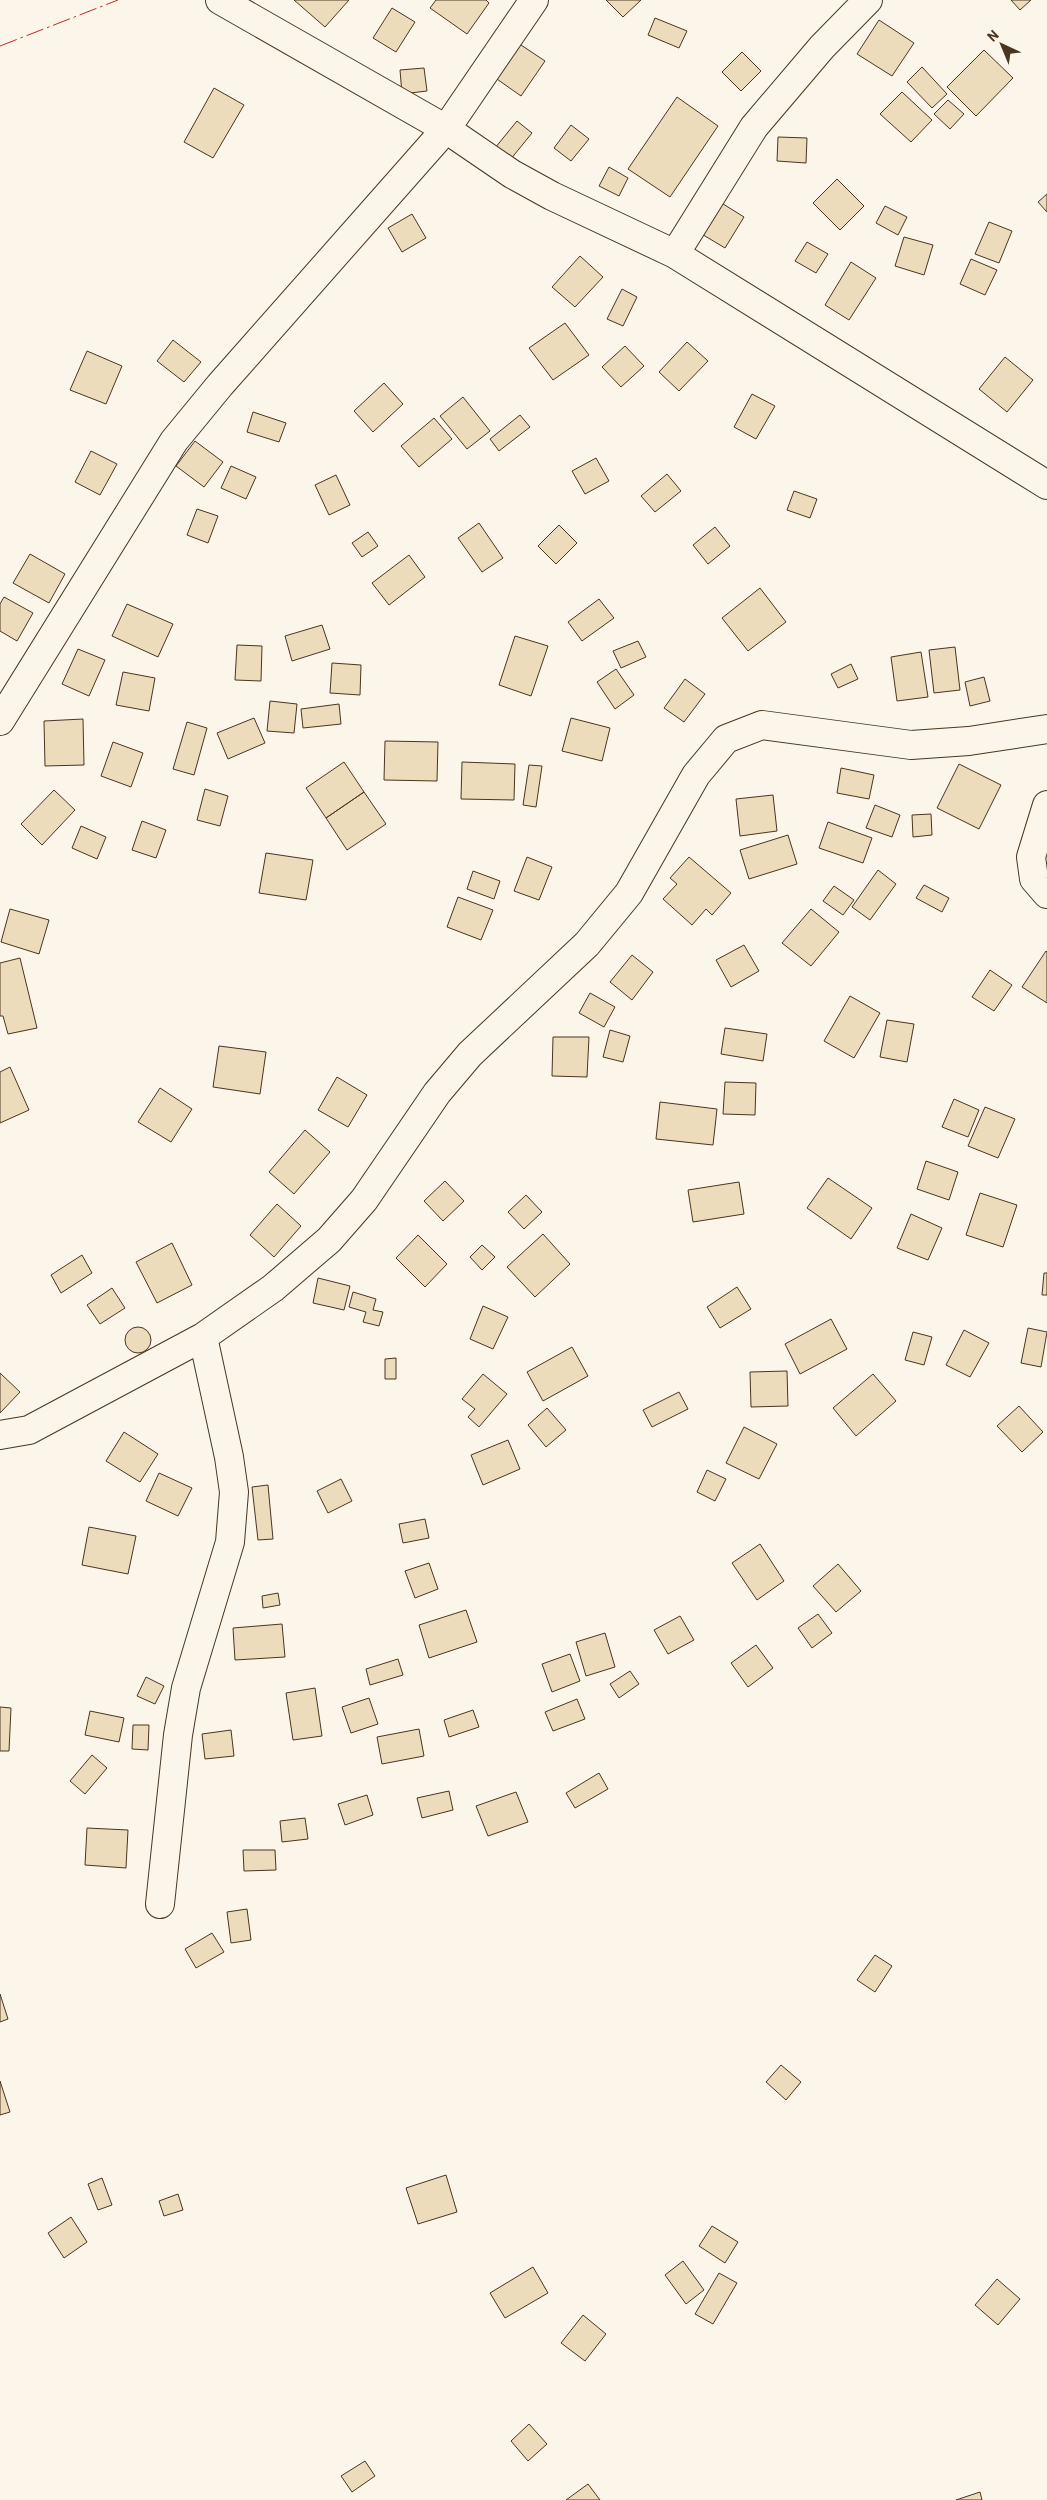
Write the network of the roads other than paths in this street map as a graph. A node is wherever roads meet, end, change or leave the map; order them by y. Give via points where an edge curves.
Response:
1 (220, 0) edge
2 (534, 0) edge
3 (868, 0) edge
4 (446, 129) junction
5 (675, 254) junction
6 (1043, 476) edge
7 (0, 721) edge
8 (1047, 729) edge
9 (1047, 806) edge
10 (1047, 894) edge
11 (203, 1337) junction
12 (0, 1435) edge
13 (160, 1904) dead end

1 - 4 street
2 - 4 street
3 - 5 street via 822,47 754,127
4 - 5 street via 512,174 552,196
4 - 7 street via 174,441
5 - 6 street
8 - 11 street via 969,741 911,745 762,725 726,739 696,775 629,893 587,944 470,1054 437,1093 364,1200 328,1240 273,1288
9 - 10 street via 1032,857 1034,879
11 - 12 street via 29,1430
11 - 13 street via 233,1483 230,1542 186,1688

